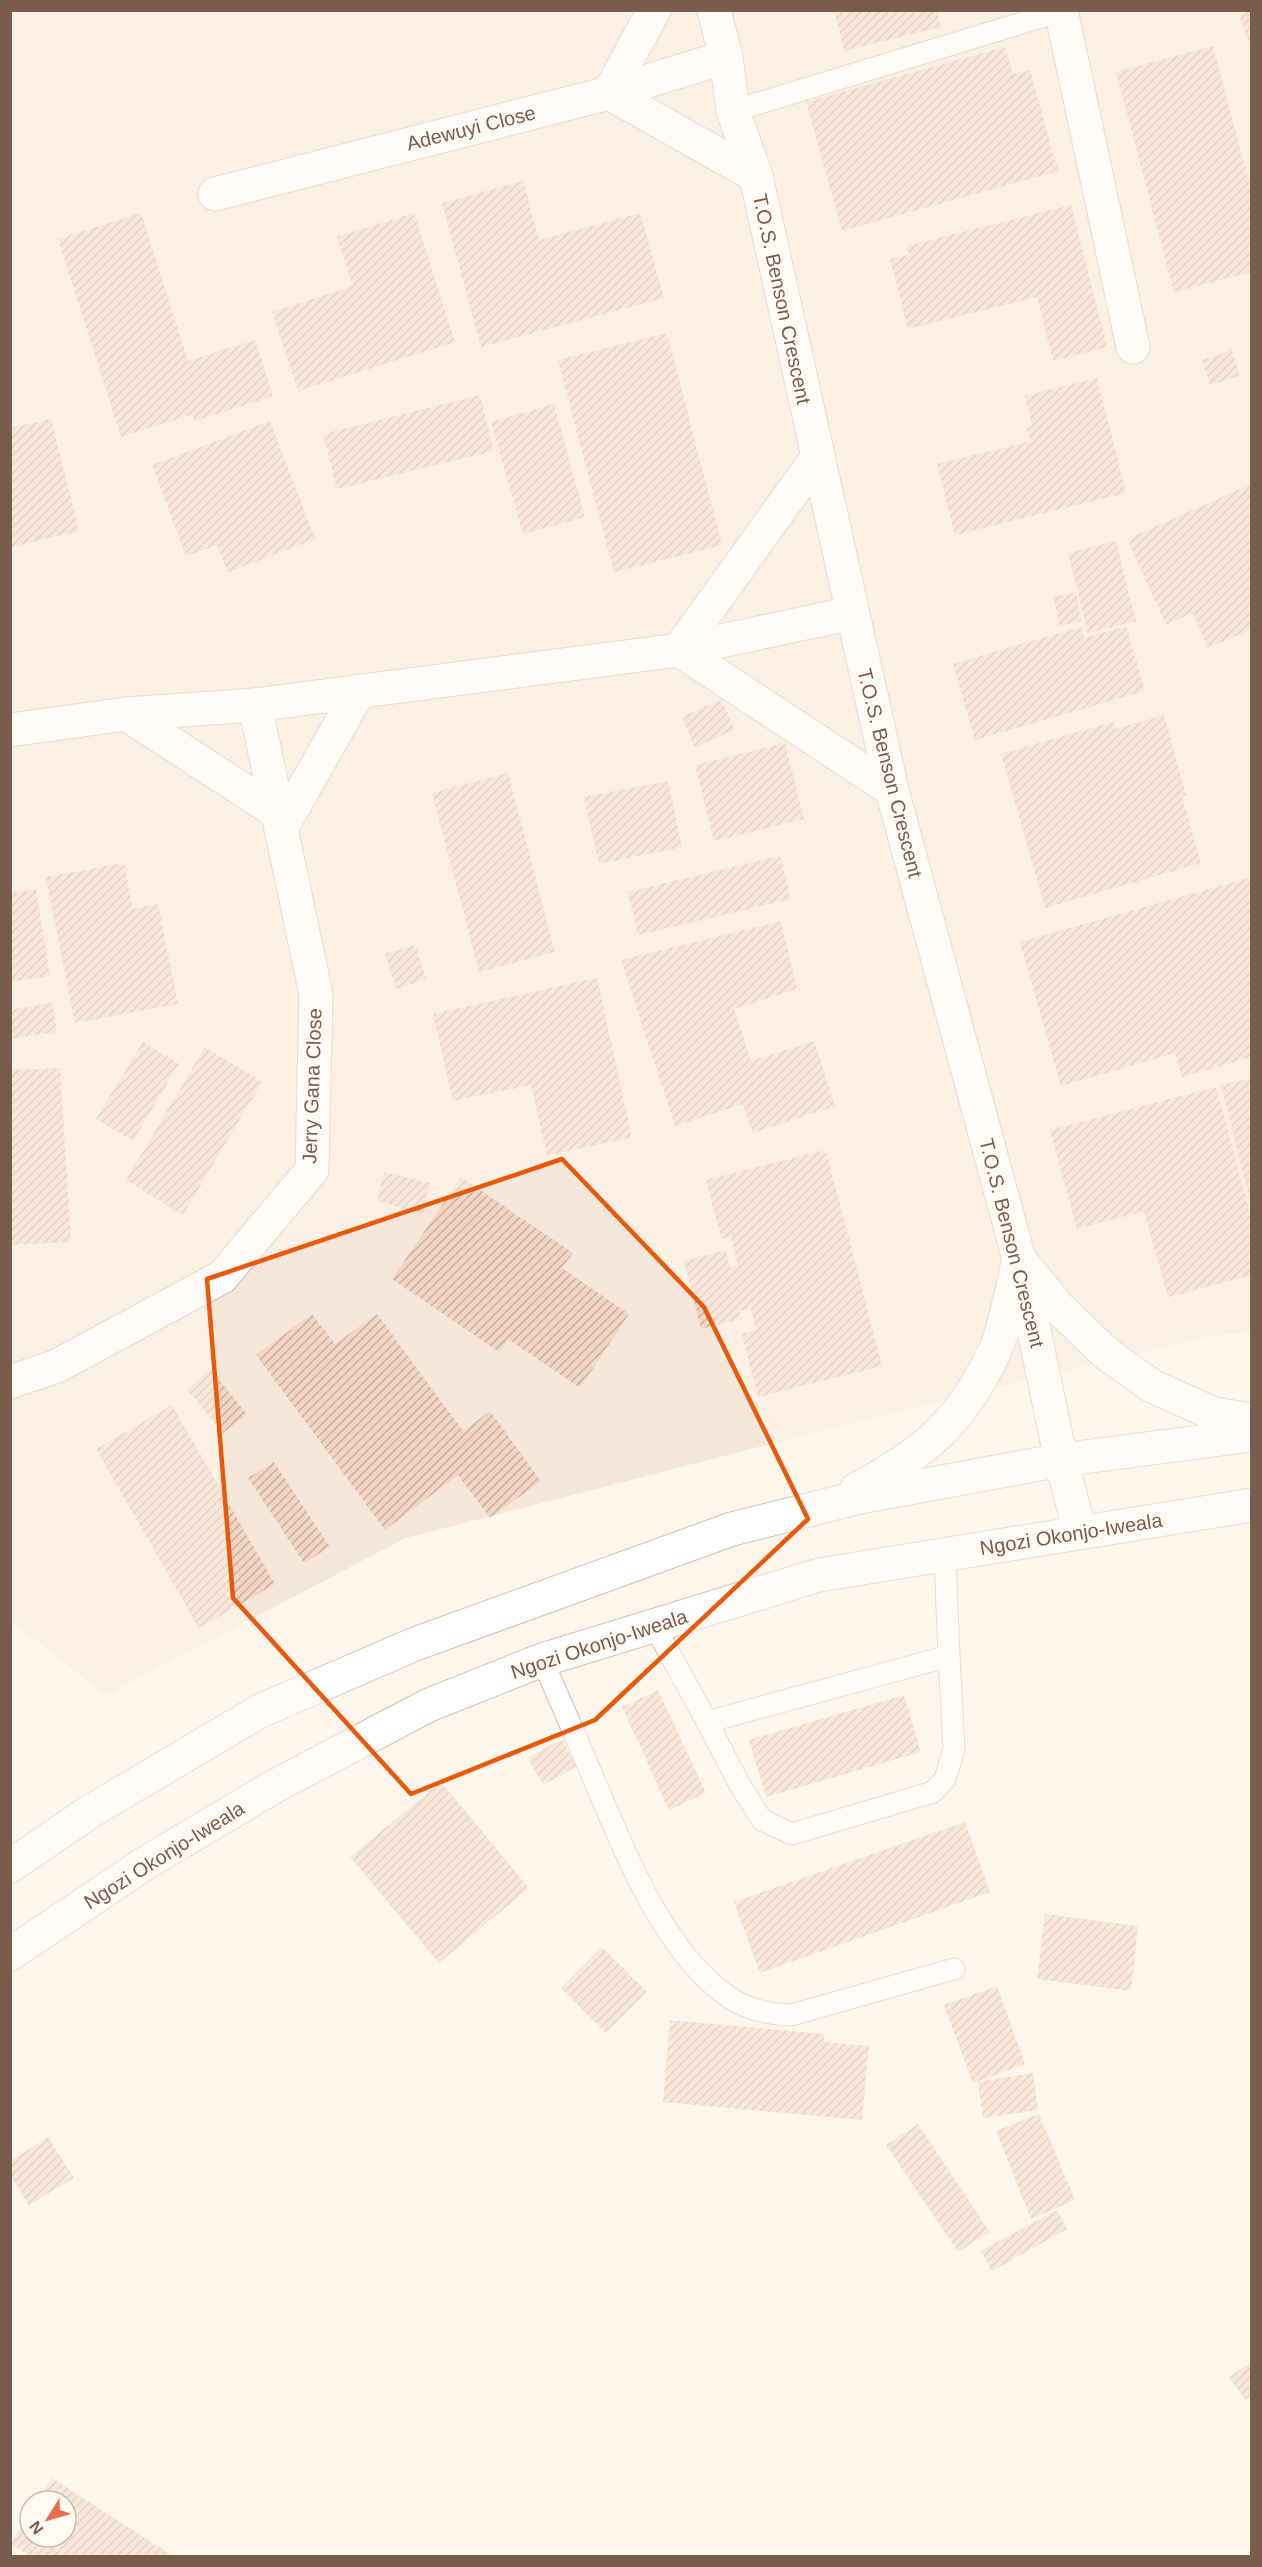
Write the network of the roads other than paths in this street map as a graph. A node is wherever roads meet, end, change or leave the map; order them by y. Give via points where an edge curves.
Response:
1 (654, 10) edge
2 (714, 10) edge
3 (1061, 11) edge
4 (726, 57) junction
5 (609, 93) junction
6 (733, 111) junction
7 (756, 176) junction
8 (214, 194) dead end
9 (1133, 347) dead end
10 (817, 458) junction
11 (852, 613) junction
12 (679, 650) junction
13 (359, 691) junction
14 (255, 705) junction
15 (126, 714) junction
16 (10, 730) edge
17 (892, 790) junction
18 (279, 821) junction
19 (1019, 1259) junction
20 (10, 1382) edge
21 (1251, 1420) edge
22 (1251, 1434) edge
23 (1061, 1460) junction
24 (1251, 1505) edge
25 (827, 1506) junction
26 (1080, 1532) junction
27 (945, 1555) junction
28 (654, 1625) junction
29 (949, 1656) junction
30 (542, 1660) junction
31 (707, 1722) junction
32 (10, 1866) edge
33 (10, 1954) edge
34 (954, 1970) dead end

1 - 5 street
2 - 4 street, T.O.S. Benson Crescent
3 - 6 lane
3 - 9 street
4 - 5 street, Adewuyi Close
4 - 6 street, T.O.S. Benson Crescent
5 - 7 street
5 - 8 street, Adewuyi Close
6 - 7 street, T.O.S. Benson Crescent
7 - 10 street, T.O.S. Benson Crescent
10 - 11 street, T.O.S. Benson Crescent
10 - 12 street
11 - 12 street
11 - 17 street, T.O.S. Benson Crescent
12 - 13 street
12 - 17 street
13 - 14 street
13 - 18 street
14 - 15 street
14 - 18 street, Jerry Gana Close
15 - 16 street
15 - 18 street
17 - 19 street, T.O.S. Benson Crescent
18 - 20 street, Jerry Gana Close via 316,994 312,1170 222,1276 57,1366
19 - 21 street via 1060,1309 1107,1354 1152,1386 1214,1414
19 - 23 street, T.O.S. Benson Crescent
19 - 25 street via 997,1347 968,1401 933,1441 891,1471
22 - 23 street
23 - 25 street
23 - 26 street, T.O.S. Benson Crescent
24 - 26 street, Ngozi Okonjo-Iweala
25 - 32 street via 732,1529 416,1644 260,1711 91,1811
26 - 27 street, Ngozi Okonjo-Iweala
27 - 28 street, Ngozi Okonjo-Iweala via 819,1575
27 - 29 lane
28 - 30 street, Ngozi Okonjo-Iweala
28 - 31 lane
29 - 31 lane
29 - 31 lane via 954,1749 945,1779 933,1792 792,1834 762,1820
30 - 33 street, Ngozi Okonjo-Iweala via 429,1705 275,1786 144,1864
30 - 34 lane via 628,1860 677,1944 722,1993 766,2014 791,2014

